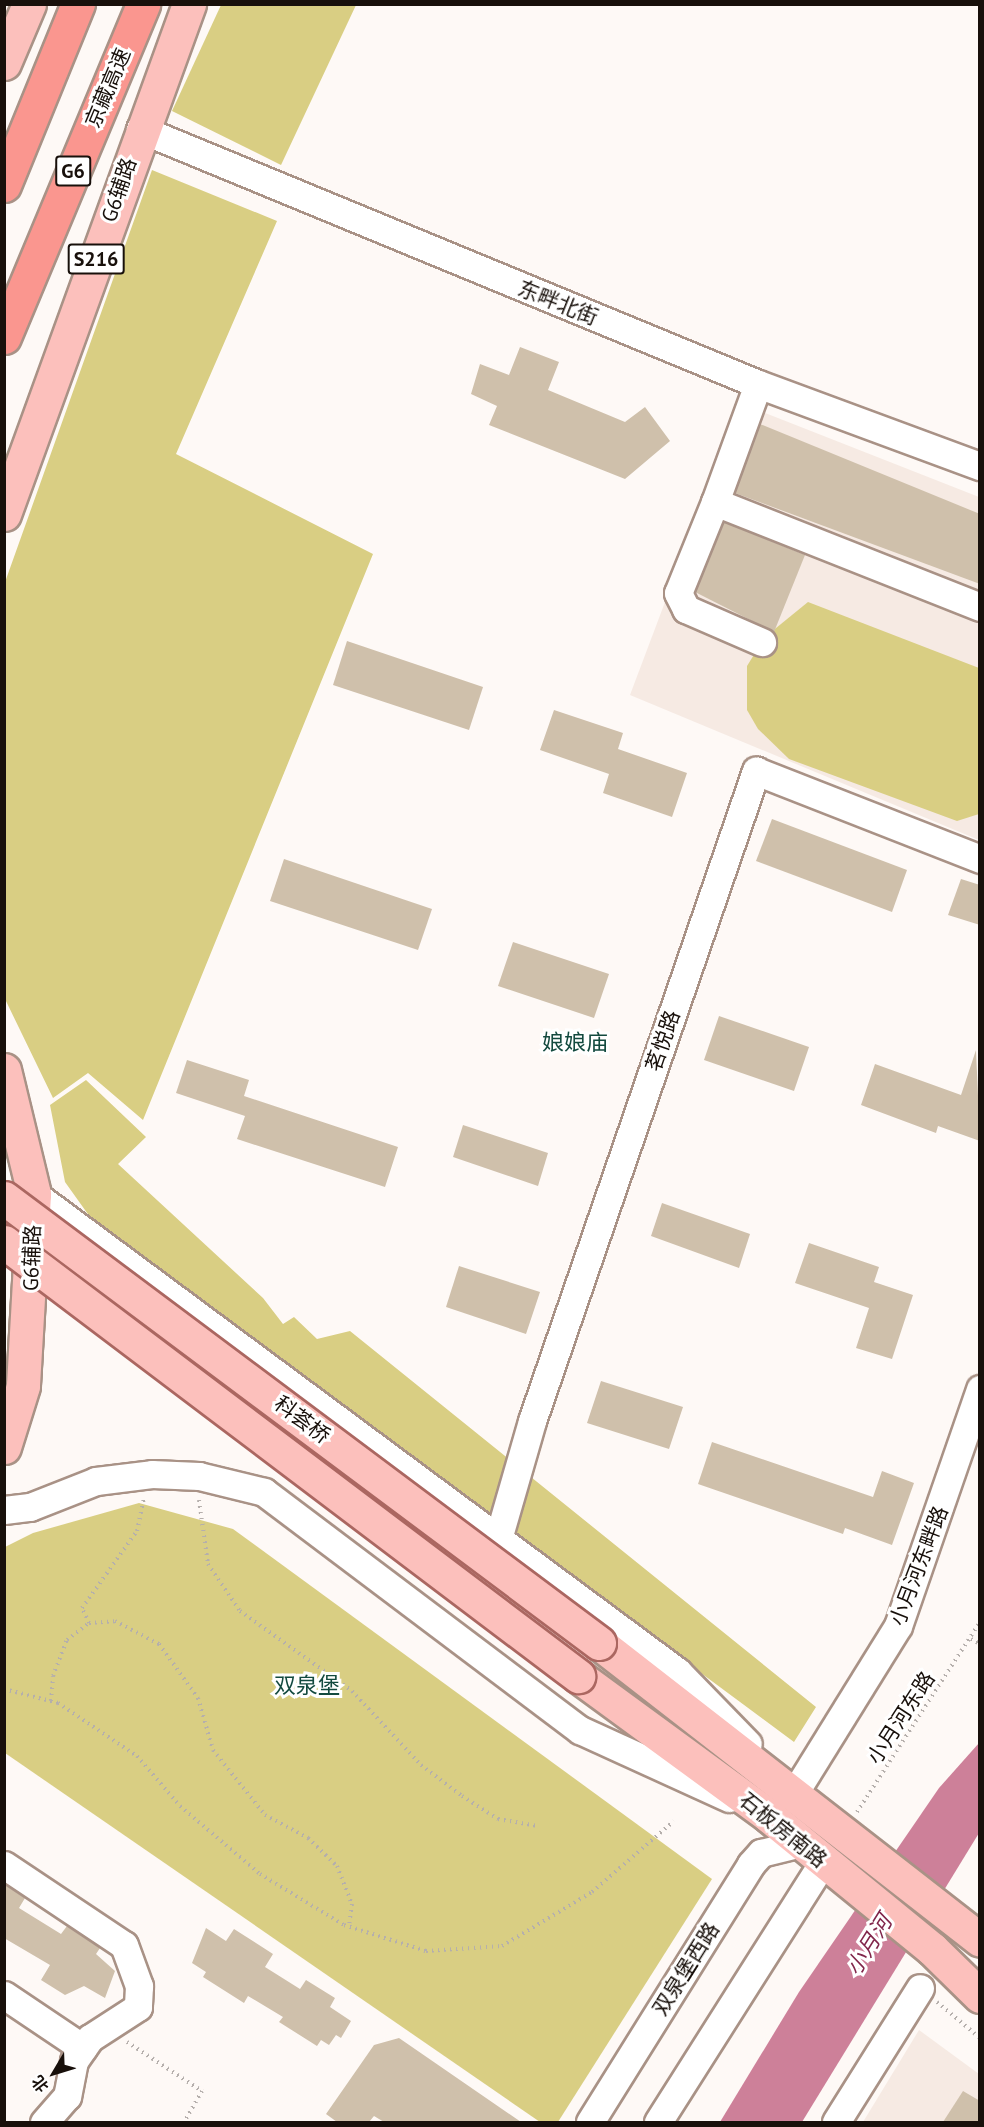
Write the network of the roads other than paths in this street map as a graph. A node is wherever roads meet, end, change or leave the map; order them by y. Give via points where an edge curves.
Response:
1 (29, 4) edge
2 (78, 4) edge
3 (143, 4) edge
4 (189, 4) edge
5 (4, 63) edge
6 (140, 129) junction
7 (4, 185) edge
8 (4, 337) edge
9 (758, 384) junction
10 (980, 466) edge
11 (715, 502) junction
12 (4, 514) edge
13 (980, 607) edge
14 (762, 642) dead end
15 (980, 859) edge
16 (4, 1070) edge
17 (19, 1196) edge
18 (4, 1242) edge
19 (980, 1389) edge
20 (4, 1447) edge
21 (4, 1509) edge
22 (498, 1539) junction
23 (599, 1642) joint
24 (578, 1676) joint
25 (793, 1790) junction
26 (769, 1816) junction
27 (820, 1859) junction
28 (4, 1865) edge
29 (980, 1940) edge
30 (920, 1988) dead end
31 (4, 1995) edge
32 (980, 1996) edge
33 (83, 2048) junction
34 (44, 2122) edge
35 (590, 2122) edge
36 (658, 2122) edge
37 (836, 2122) edge

1 - 5 main road
2 - 7 highway
3 - 8 highway, 京藏高速 / G6
4 - 6 main road, G6辅路 / S216
6 - 9 street, 东畔北街
6 - 12 main road, G6辅路 / S216
9 - 10 street, 东畔北街
9 - 11 street
11 - 13 street
11 - 14 street via 678,592 686,609
15 - 22 street, 茗悦路 via 756,771 536,1410
16 - 17 main road, G6辅路
17 - 20 main road, G6辅路 via 27,1356
17 - 22 street
17 - 23 main road, 科荟桥, bridge
18 - 24 main road, 科荟桥, bridge
19 - 25 street, 小月河东畔路 via 898,1626
21 - 26 street via 30,1507 96,1481 152,1474 199,1476 264,1492 580,1730
22 - 25 street via 678,1672
23 - 25 main road, 石板房南路
24 - 26 main road, 石板房南路
25 - 29 main road, 石板房南路
26 - 27 main road, 石板房南路
27 - 32 main road, 石板房南路 via 932,1950
27 - 35 street, 双泉堡西路 via 778,1846 751,1864
27 - 36 street
28 - 33 street via 124,1945 139,1986 138,2007
30 - 37 street
31 - 33 street
33 - 34 street via 74,2061 68,2096

